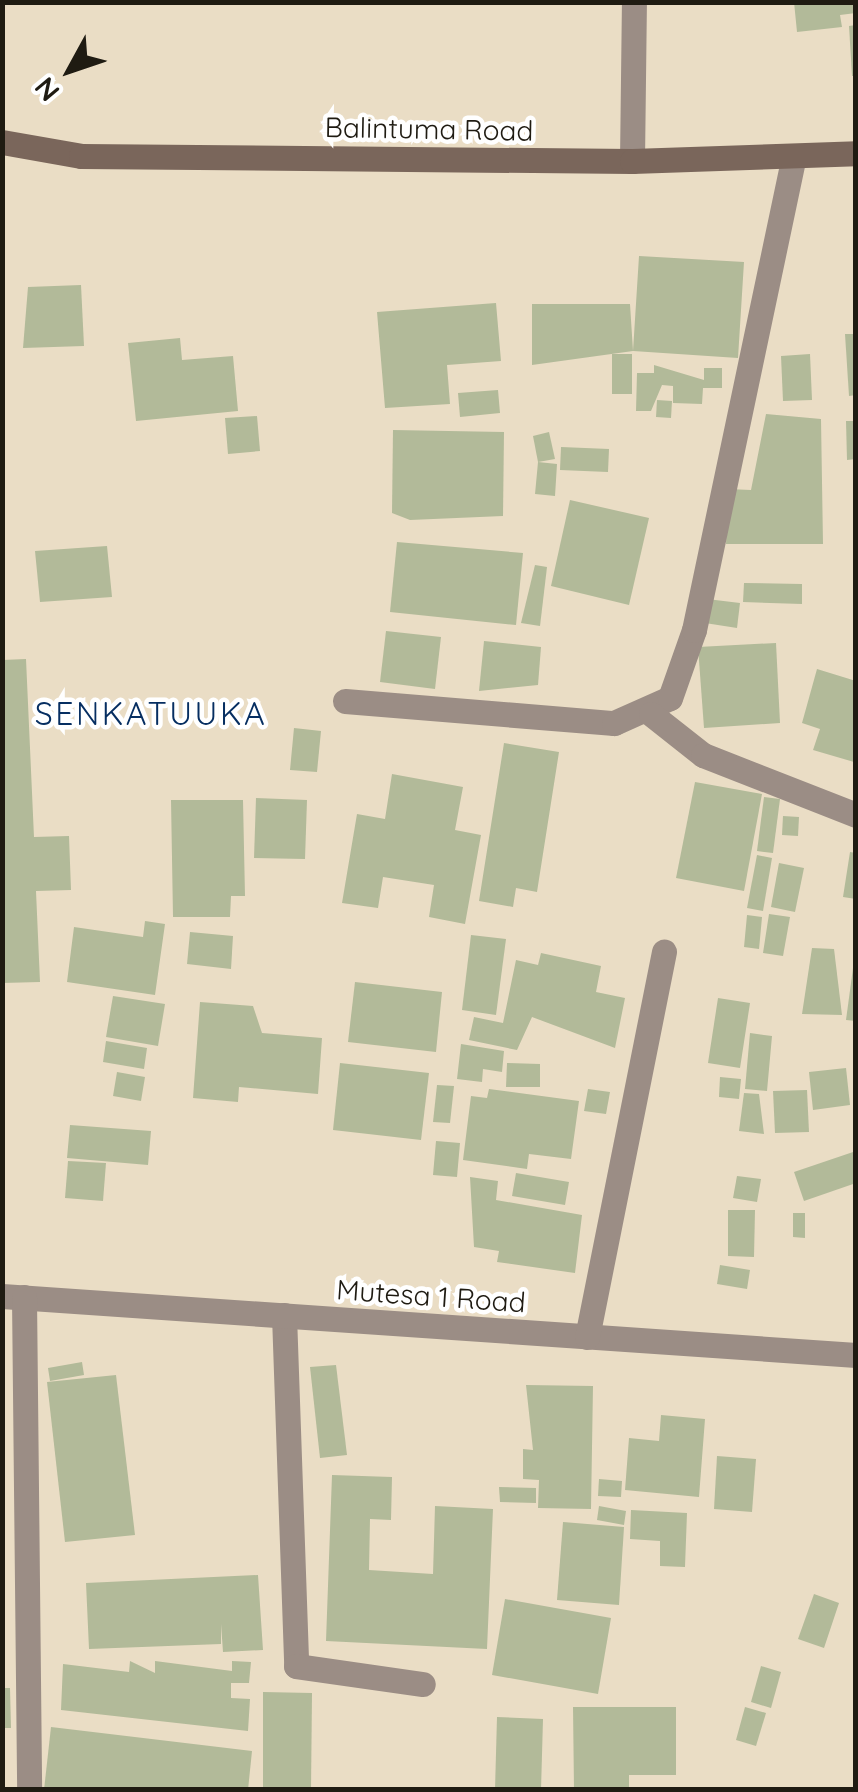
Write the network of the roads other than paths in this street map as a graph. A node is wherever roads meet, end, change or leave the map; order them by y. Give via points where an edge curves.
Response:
1 (634, 2) edge
2 (2, 142) edge
3 (856, 152) edge
4 (794, 157) junction
5 (632, 161) junction
6 (345, 700) dead end
7 (652, 714) junction
8 (856, 815) edge
9 (664, 952) dead end
10 (13, 1296) edge
11 (284, 1315) junction
12 (587, 1337) junction
13 (856, 1356) edge
14 (423, 1684) dead end
15 (29, 1790) edge

1 - 5 street
2 - 5 main road, Balintuma Road via 81,156
3 - 4 main road, Balintuma Road
4 - 5 main road, Balintuma Road
4 - 7 street via 690,644 670,698
6 - 7 street via 614,723
7 - 8 street via 703,755
9 - 12 street
10 - 11 street, Mutesa 1 Road
10 - 15 street
11 - 12 street, Mutesa 1 Road
11 - 14 street via 296,1666
12 - 13 street, Mutesa 1 Road

